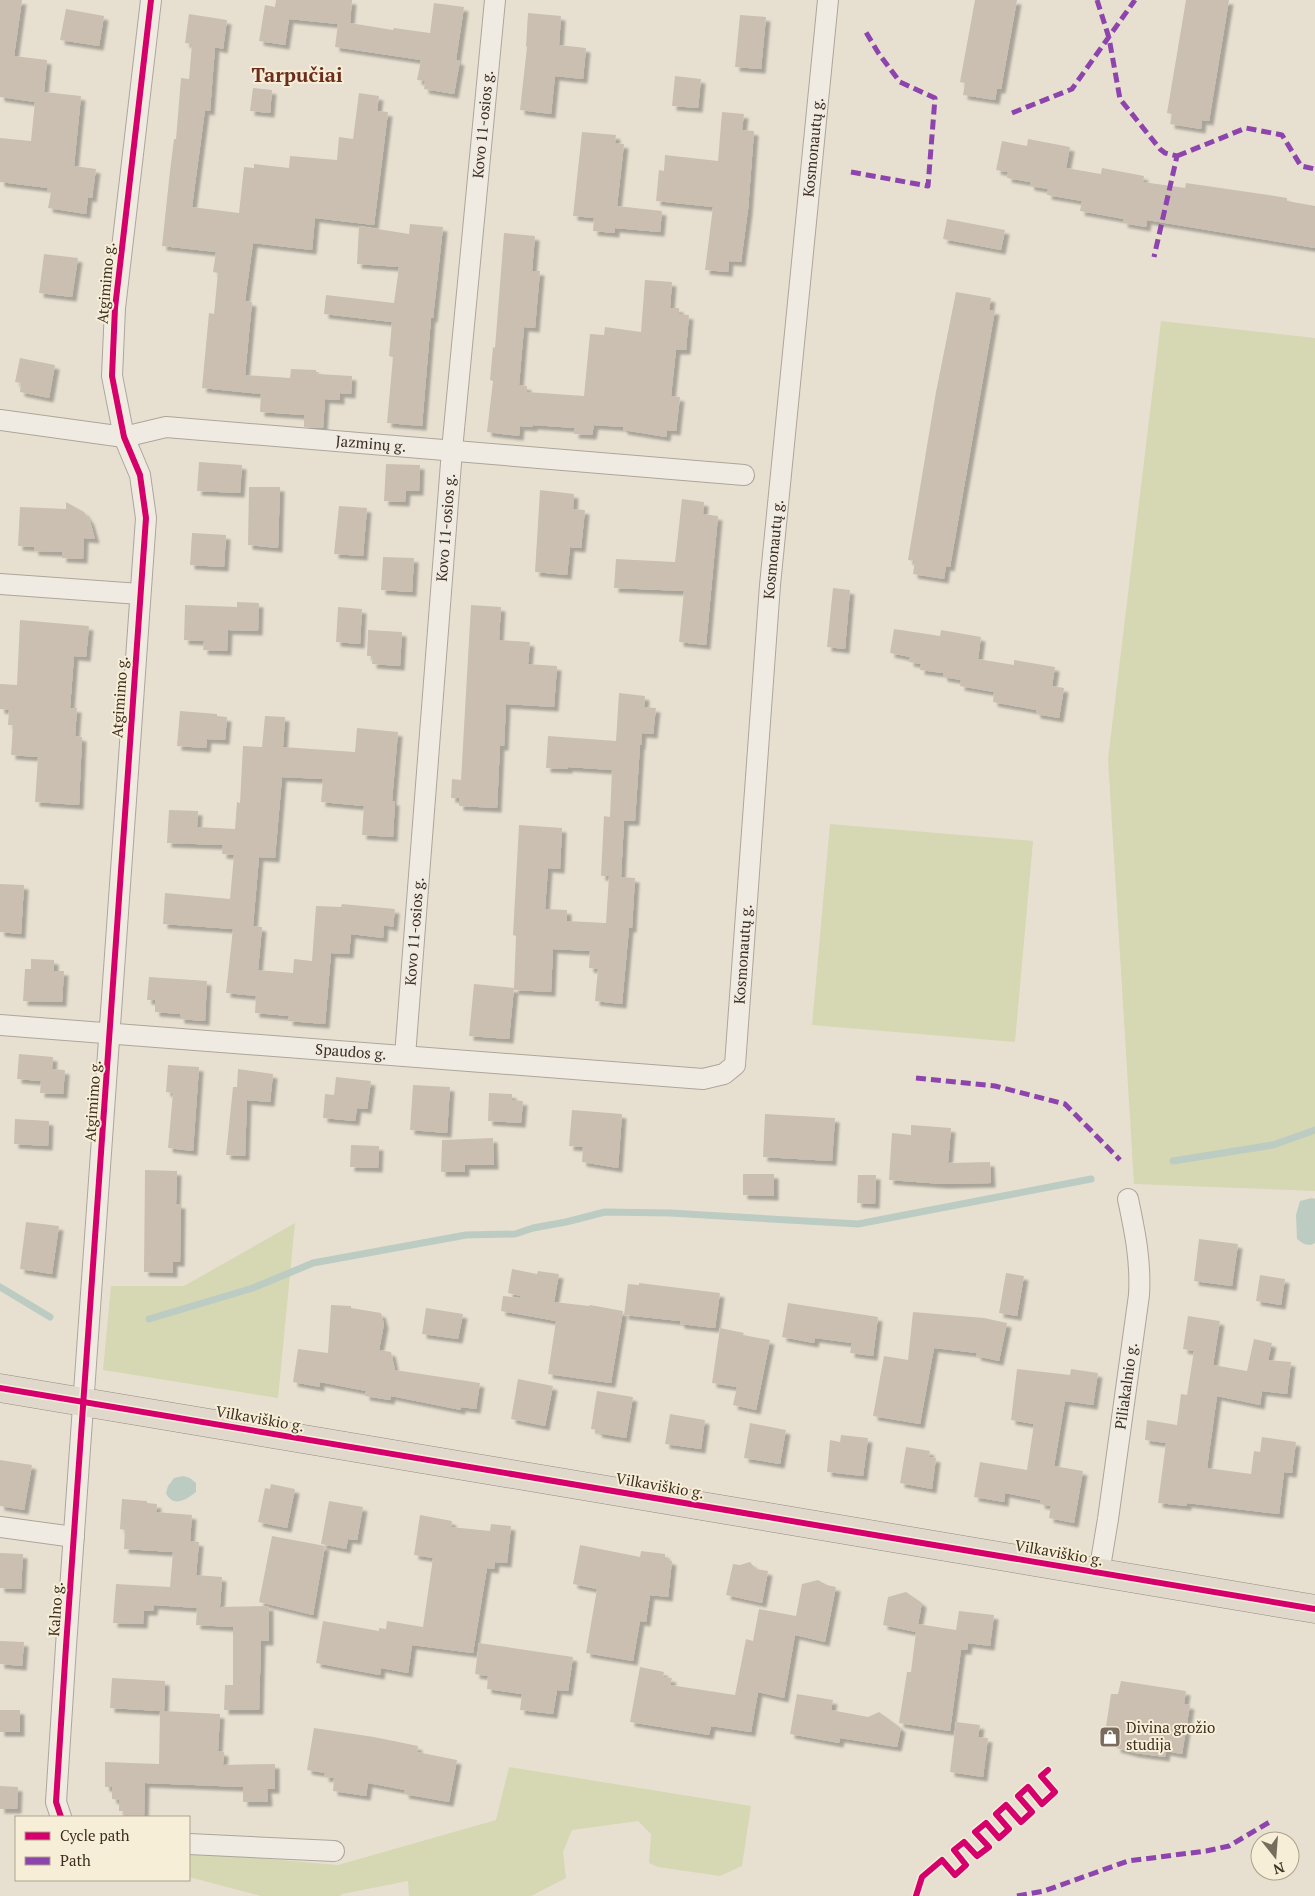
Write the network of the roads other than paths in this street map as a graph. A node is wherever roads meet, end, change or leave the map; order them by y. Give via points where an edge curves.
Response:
1 (151, 0) edge
2 (495, 0) edge
3 (828, 0) edge
4 (0, 420) edge
5 (124, 437) junction
6 (452, 450) junction
7 (744, 475) dead end
8 (0, 584) edge
9 (140, 594) junction
10 (0, 1025) edge
11 (110, 1033) junction
12 (404, 1056) junction
13 (703, 1079) joint
14 (1128, 1199) dead end
15 (0, 1388) edge
16 (83, 1402) junction
17 (0, 1526) edge
18 (74, 1537) junction
19 (1099, 1573) junction
20 (1315, 1609) edge
21 (61, 1816) edge
22 (190, 1844) edge
23 (334, 1852) dead end

1 - 5 street, Atgimimo g. via 115,308 112,376
2 - 6 street, Kovo 11-osios g.
3 - 13 street, Kosmonautų g. via 770,585 735,1066 724,1074
4 - 5 street, Jazminų g.
5 - 6 street, Jazminų g. via 166,426
5 - 9 street, Atgimimo g. via 140,475 146,518
6 - 7 street, Jazminų g.
6 - 12 street, Kovo 11-osios g.
8 - 9 street
9 - 11 street, Atgimimo g.
10 - 11 street, Spaudos g.
11 - 12 street, Spaudos g.
11 - 16 street, Atgimimo g.
12 - 13 street, Spaudos g.
14 - 19 street, Piliakalnio g. via 1137,1243 1139,1295
15 - 16 highway, Vilkaviškio g.
16 - 18 street, Kalno g.
16 - 19 highway, Vilkaviškio g.
17 - 18 street
18 - 21 street, Kalno g. via 56,1802
19 - 20 highway, Vilkaviškio g.
22 - 23 street

